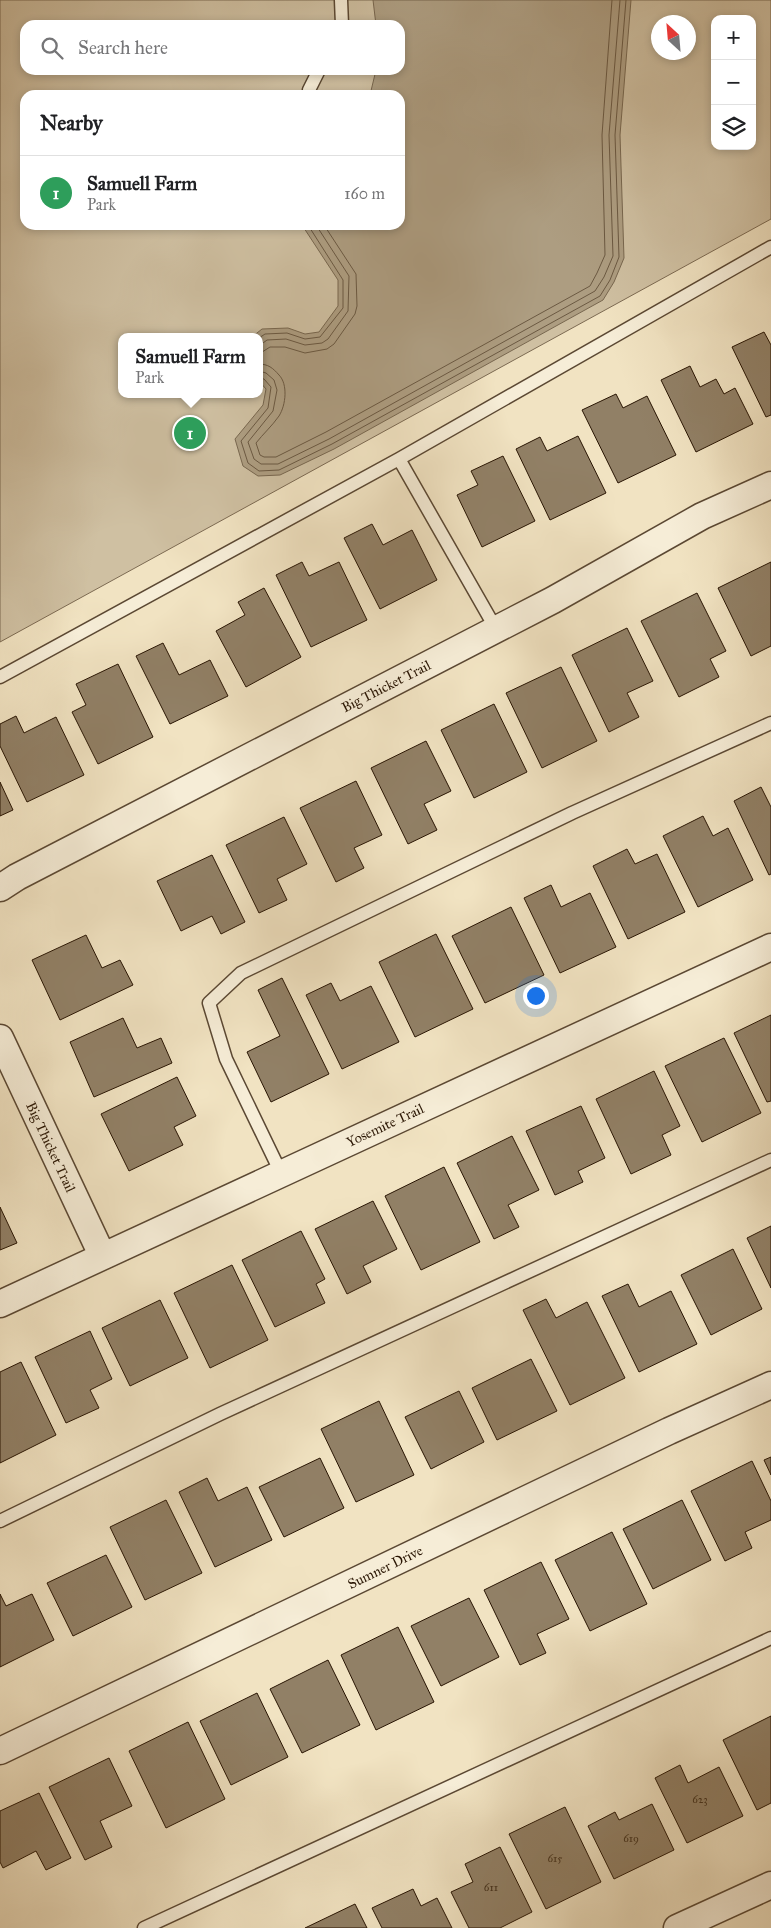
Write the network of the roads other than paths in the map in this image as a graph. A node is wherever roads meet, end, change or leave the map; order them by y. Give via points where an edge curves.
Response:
1 (341, 0) edge
2 (342, 20) edge
3 (316, 75) edge
4 (309, 90) dead end
5 (771, 247) edge
6 (399, 459) junction
7 (771, 485) edge
8 (496, 629) junction
9 (0, 677) edge
10 (771, 723) edge
11 (0, 888) edge
12 (771, 947) edge
13 (0, 1038) edge
14 (771, 1160) edge
15 (281, 1173) junction
16 (102, 1255) junction
17 (0, 1304) edge
18 (771, 1385) edge
19 (0, 1521) edge
20 (771, 1638) edge
21 (0, 1751) edge
22 (771, 1885) edge
23 (144, 1928) edge
24 (677, 1928) edge

1 - 2 lane
3 - 4 lane
5 - 6 lane
6 - 8 lane
6 - 9 lane
7 - 8 street, Big Thicket Trail via 702,516
8 - 11 street, Big Thicket Trail
10 - 15 lane via 572,813 241,973 209,1003 226,1059
12 - 15 street, Yosemite Trail
13 - 16 street, Big Thicket Trail
14 - 19 lane via 229,1410
15 - 16 street, Yosemite Trail
16 - 17 street, Yosemite Trail
18 - 21 street, Sumner Drive
20 - 23 lane
22 - 24 street

